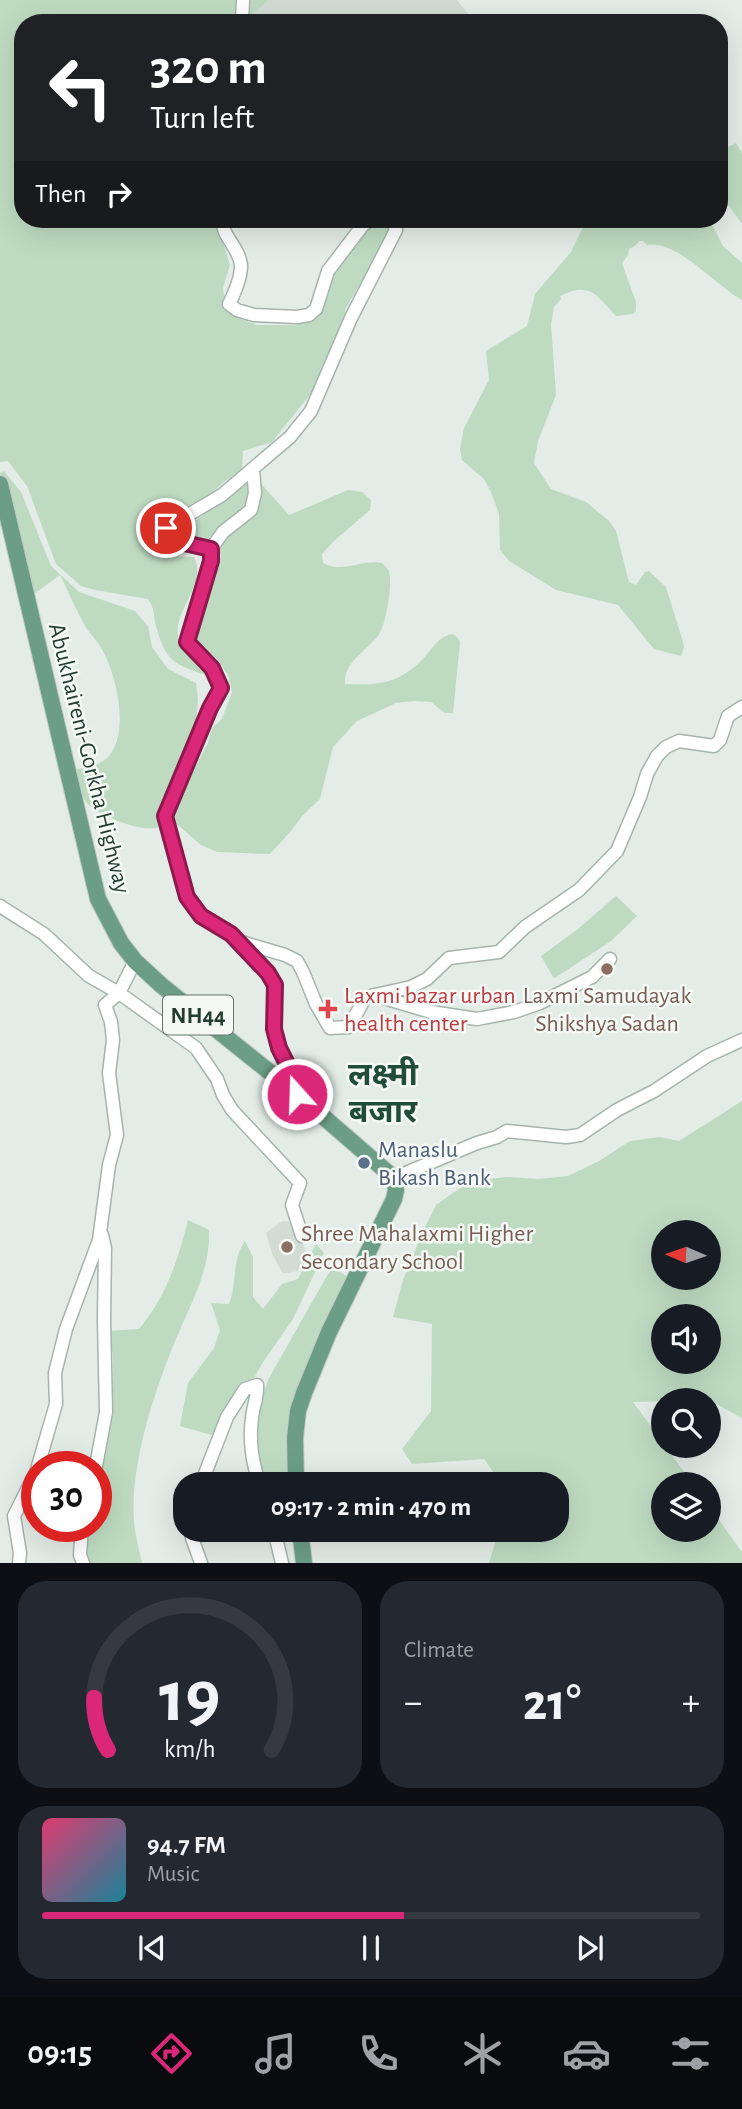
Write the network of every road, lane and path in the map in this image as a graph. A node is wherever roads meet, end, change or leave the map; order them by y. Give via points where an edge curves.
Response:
1 (222, 228) edge
2 (361, 228) edge
3 (395, 228) edge
4 (253, 469) junction
5 (0, 484) edge
6 (0, 512) edge
7 (11, 526) junction
8 (211, 549) junction
9 (742, 707) edge
10 (0, 906) edge
11 (238, 941) junction
12 (610, 959) dead end
13 (135, 961) junction
14 (119, 993) junction
15 (374, 995) junction
16 (742, 1040) edge
17 (297, 1094) junction
18 (394, 1178) junction
19 (101, 1227) junction
20 (302, 1236) dead end
21 (42, 1451) edge
22 (99, 1451) edge
23 (206, 1472) edge
24 (256, 1472) edge
25 (296, 1472) edge
26 (21, 1501) edge
27 (81, 1542) edge
28 (193, 1542) edge
29 (277, 1542) edge
30 (301, 1542) edge
31 (19, 1563) edge
32 (83, 1563) edge
33 (201, 1563) edge
34 (282, 1563) edge
35 (304, 1563) edge

1 - 2 street via 241,267 229,304 254,315 297,317 316,309 328,271
3 - 4 street via 311,411 290,437
4 - 8 street via 251,510 223,532
4 - 8 street via 222,495 166,528 171,540
5 - 7 main road, Abukhaireni-Gorkha Highway / NH44
6 - 7 street
7 - 13 main road, Abukhaireni-Gorkha Highway / NH44 via 98,899
8 - 11 street via 187,642 212,668 221,688 165,816 187,897 201,916
9 - 15 street via 728,716 714,746 679,741 657,756 617,851 579,890 499,952 449,958 428,979
10 - 14 street via 44,934 89,976
11 - 15 street via 297,961 330,1028 349,1027 365,998
11 - 17 street via 275,985 274,1029
12 - 15 street via 592,977 514,1013 477,1018 431,1012
13 - 14 street
13 - 17 main road, Abukhaireni-Gorkha Highway / NH44
14 - 19 street via 105,1005 114,1040 108,1073 117,1135
14 - 20 street via 196,1048 232,1110 300,1183 292,1205
16 - 18 street via 707,1056 580,1135 507,1131
17 - 18 main road, Abukhaireni-Gorkha Highway / NH44
18 - 25 main road via 394,1199 304,1393 295,1438
19 - 21 street via 63,1340 55,1373 56,1404
19 - 22 street via 106,1412
23 - 24 street via 227,1417 245,1389 257,1385 251,1437
26 - 31 street via 14,1516
27 - 32 street
28 - 33 street
29 - 34 street
30 - 35 main road

